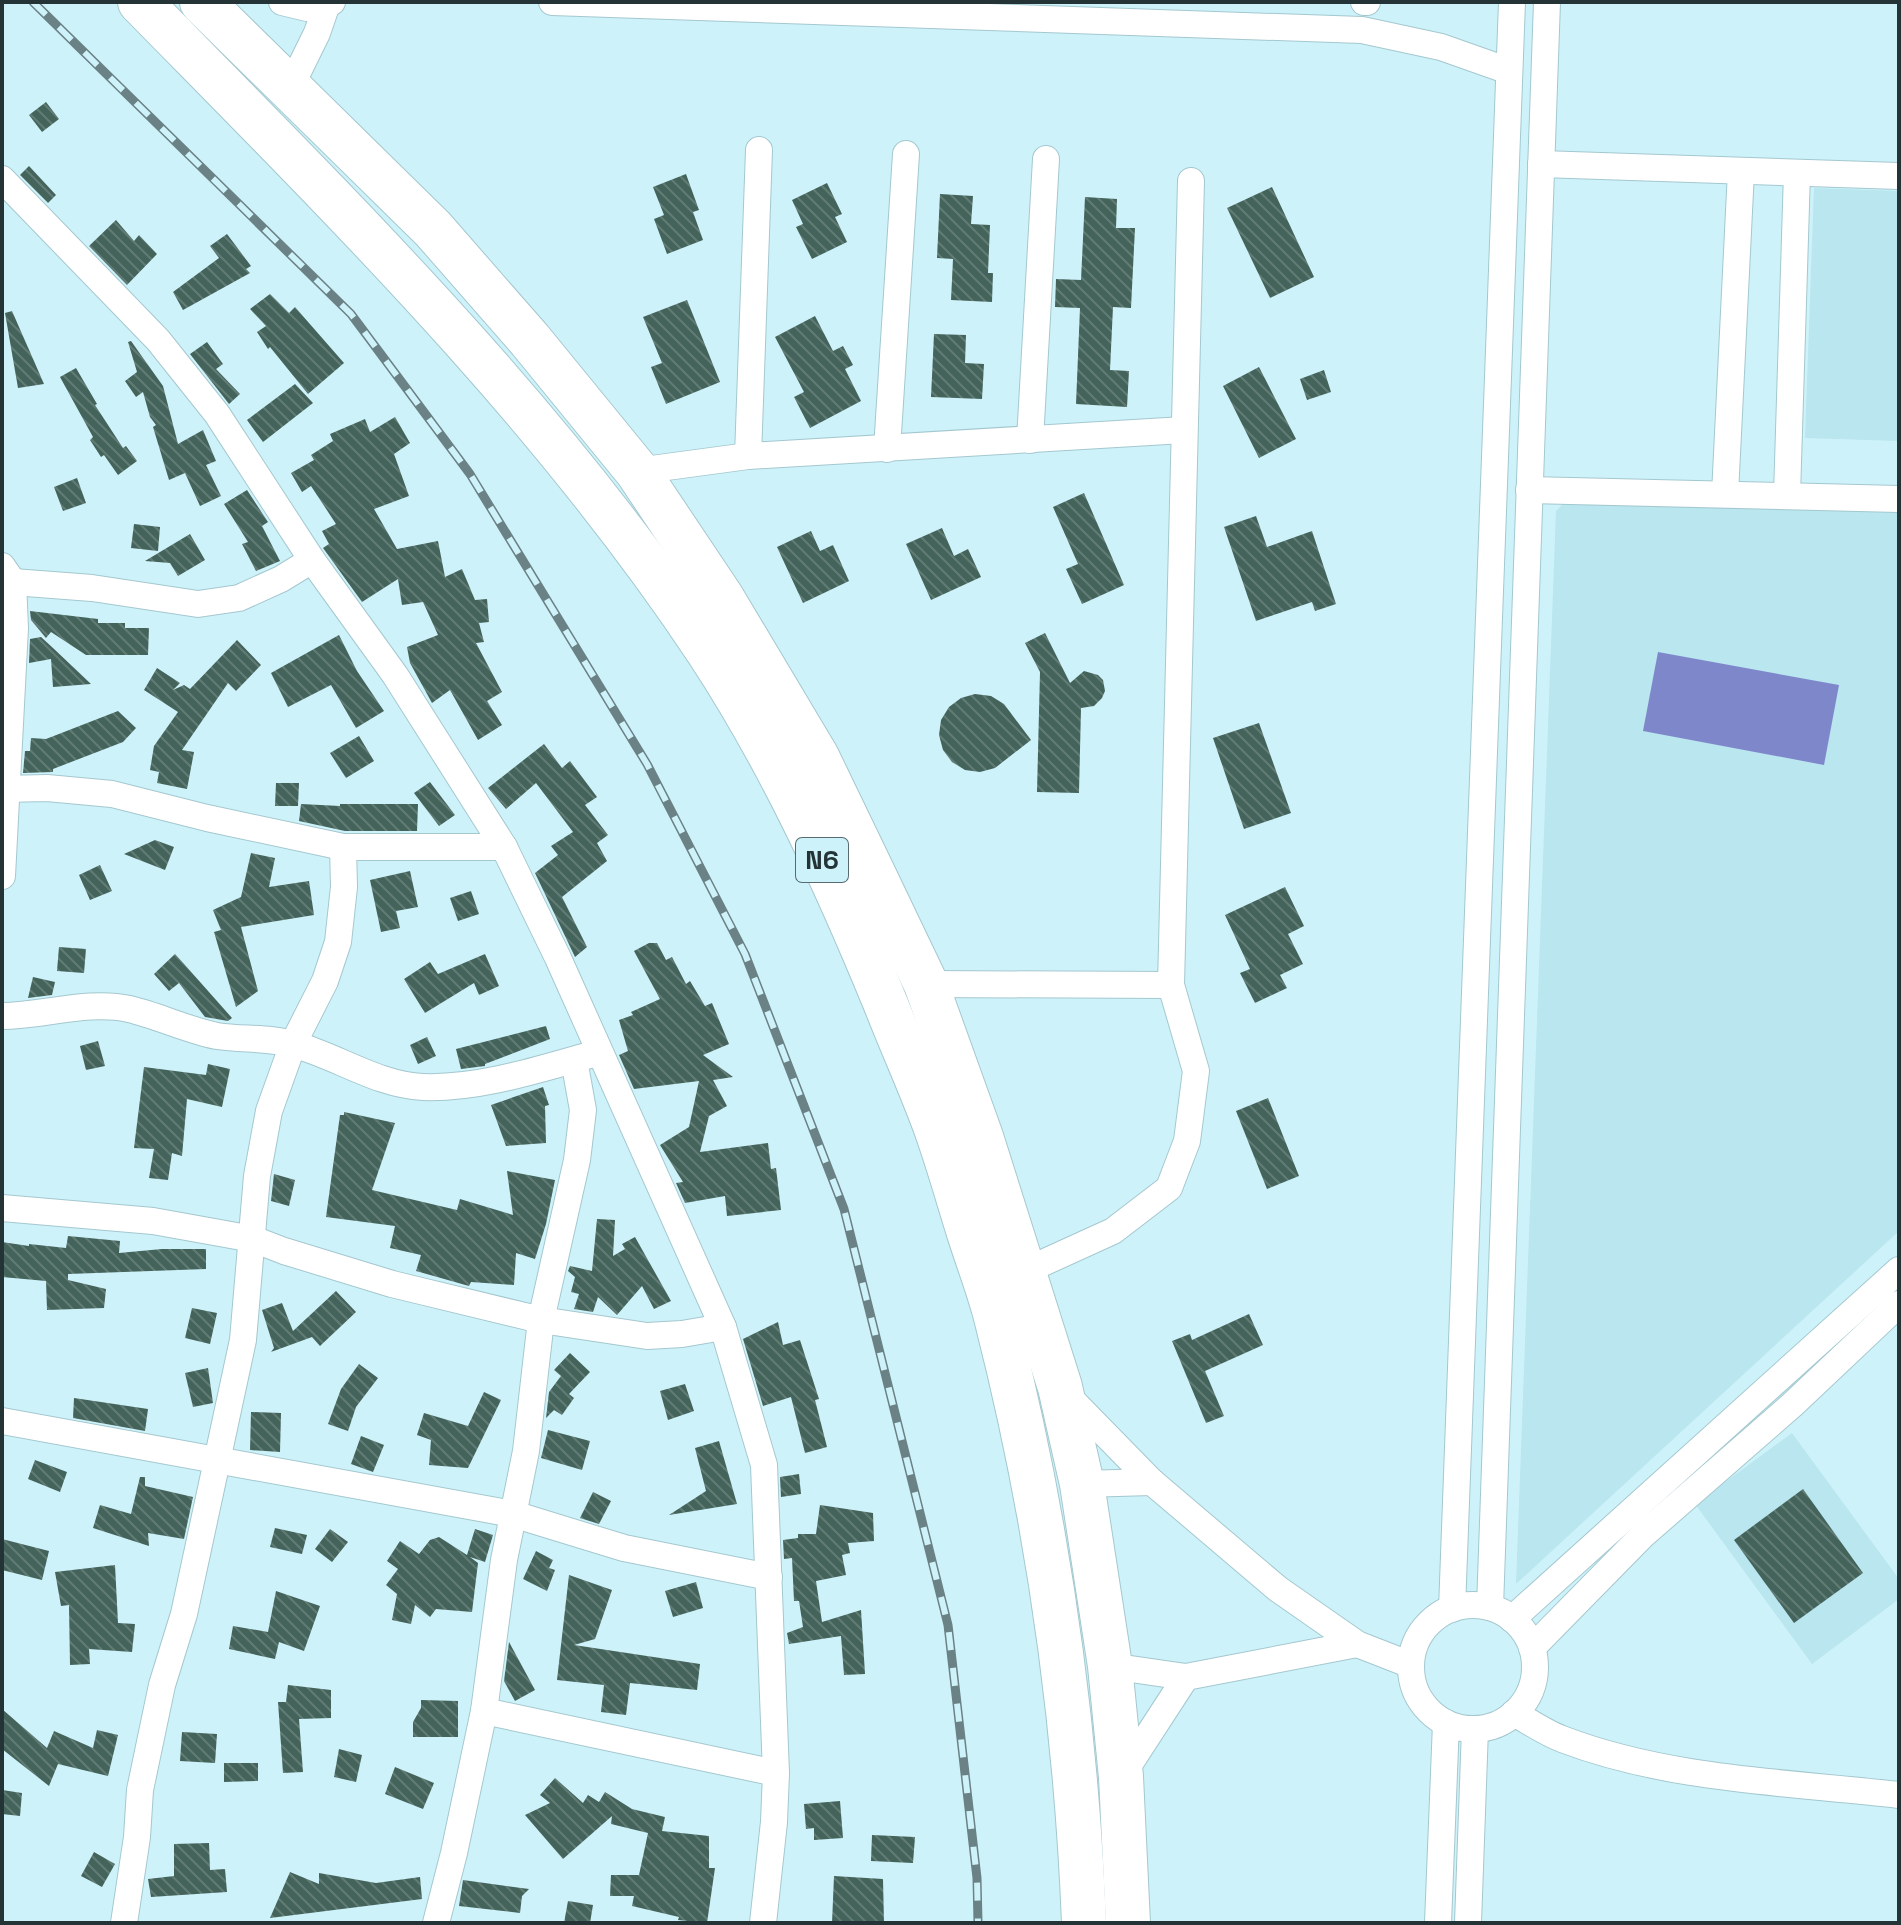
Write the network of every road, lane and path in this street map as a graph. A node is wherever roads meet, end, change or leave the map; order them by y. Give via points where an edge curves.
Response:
1 (140, 2) edge
2 (202, 2) edge
3 (282, 2) edge
4 (552, 2) edge
5 (1512, 2) edge
6 (1547, 2) edge
7 (328, 3) edge
8 (1187, 13) edge
9 (1509, 71) junction
10 (289, 90) junction
11 (759, 150) dead end
12 (906, 154) dead end
13 (1046, 159) dead end
14 (1541, 164) junction
15 (1741, 171) junction
16 (1797, 173) junction
17 (1899, 176) edge
18 (2, 179) edge
19 (1191, 181) dead end
20 (1184, 430) junction
21 (1030, 440) junction
22 (887, 449) junction
23 (748, 456) junction
24 (637, 471) junction
25 (1529, 490) junction
26 (1725, 494) junction
27 (1787, 495) junction
28 (1899, 499) edge
29 (312, 560) junction
30 (8, 574) edge
31 (5, 789) edge
32 (343, 847) junction
33 (504, 847) junction
34 (2, 876) edge
35 (926, 984) junction
36 (1171, 985) junction
37 (2, 1016) edge
38 (293, 1044) junction
39 (601, 1052) junction
40 (574, 1060) junction
41 (2, 1208) edge
42 (253, 1239) junction
43 (1898, 1269) edge
44 (1025, 1271) junction
45 (1899, 1304) edge
46 (541, 1320) junction
47 (723, 1327) junction
48 (1060, 1387) junction
49 (2, 1421) edge
50 (217, 1460) junction
51 (1152, 1482) junction
52 (1082, 1484) junction
53 (513, 1514) junction
54 (769, 1577) junction
55 (1452, 1609) junction
56 (1501, 1613) junction
57 (1357, 1644) junction
58 (1532, 1648) junction
59 (1411, 1665) junction
60 (1110, 1666) junction
61 (1186, 1677) junction
62 (484, 1711) junction
63 (1514, 1713) junction
64 (1446, 1723) junction
65 (1475, 1729) junction
66 (776, 1773) junction
67 (1121, 1777) junction
68 (1899, 1795) edge
69 (124, 1923) edge
70 (436, 1923) edge
71 (763, 1923) edge
72 (1084, 1923) edge
73 (1128, 1923) edge
74 (1438, 1923) edge
75 (1468, 1923) edge

1 - 72 highway, N6 via 394,261 519,400 608,512 709,653 775,766 851,918 937,1131 996,1316 1040,1510 1073,1774
2 - 10 highway, N6
3 - 7 street via 307,8
4 - 8 street
5 - 9 street
6 - 14 street
7 - 10 street
8 - 9 street via 1362,30 1441,47
9 - 55 street
10 - 24 highway, N6 via 433,229
11 - 23 street
12 - 22 street
13 - 21 street
14 - 15 street
14 - 25 street
15 - 16 street
15 - 26 street
16 - 17 street
16 - 27 street
18 - 29 street via 158,340 217,414
19 - 20 street
20 - 21 street
20 - 36 street
21 - 22 street
22 - 23 street
23 - 24 street
24 - 35 highway, N6 via 722,598 817,757
25 - 26 street
25 - 56 street
26 - 27 street
27 - 28 street
29 - 30 street via 239,598 198,604
29 - 33 street via 395,675
30 - 31 street via 15,628
31 - 32 street via 112,794
31 - 34 street
32 - 33 street
32 - 38 street via 338,942
33 - 39 street
35 - 36 street
35 - 44 highway, N6
36 - 44 street via 1196,1071 1187,1141 1169,1188 1113,1231
37 - 38 street via 128,1009 215,1035
38 - 40 street via 380,1079 421,1087 468,1084
38 - 42 street via 269,1111
39 - 40 street
39 - 47 street
40 - 46 street via 583,1110
41 - 42 street via 153,1221
42 - 46 street via 392,1284
42 - 50 street via 243,1340
43 - 56 street
44 - 48 highway, N6
45 - 58 street via 1643,1535
46 - 47 street via 647,1336
46 - 53 street
47 - 54 street via 764,1465
48 - 51 street
48 - 52 highway, N6
49 - 50 street
50 - 53 street
50 - 69 street via 149,1745
51 - 52 street
51 - 57 street via 1278,1589
52 - 60 highway, N6
53 - 54 street via 624,1548
53 - 62 street
54 - 66 street
55 - 56 street via 1471,1605
55 - 59 street via 1423,1631
56 - 58 street via 1524,1632
57 - 59 street
57 - 61 street
58 - 63 street via 1533,1684
59 - 64 street via 1421,1700
60 - 61 street
60 - 67 highway, N6
61 - 67 street
62 - 66 street
62 - 70 street
63 - 65 street via 1496,1725
63 - 68 street via 1561,1739 1625,1758 1688,1771
64 - 65 street
64 - 74 street
65 - 75 street
66 - 71 street
67 - 73 highway, N6

